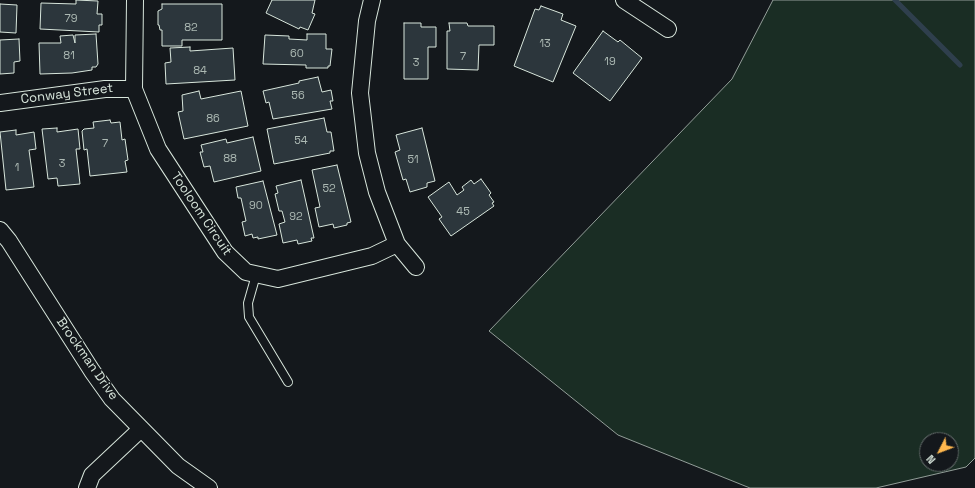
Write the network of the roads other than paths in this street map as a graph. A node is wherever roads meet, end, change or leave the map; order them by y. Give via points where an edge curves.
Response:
1 (135, 0) edge
2 (372, 0) edge
3 (624, 0) edge
4 (668, 29) dead end
5 (134, 89) junction
6 (0, 103) edge
7 (0, 230) edge
8 (397, 244) junction
9 (416, 267) dead end
10 (256, 275) junction
11 (288, 382) dead end
12 (142, 429) junction
13 (87, 488) edge
14 (209, 488) edge

1 - 5 street, Tooloom Circuit
2 - 8 street via 367,21 360,93 367,153 377,192
3 - 4 street
5 - 6 street, Conway Street via 105,89
5 - 10 street, Tooloom Circuit via 158,149 225,252 246,272
7 - 12 street, Brockman Drive via 92,371 112,399
8 - 9 street
8 - 10 street, Tooloom Circuit via 372,256 278,279
10 - 11 lane via 248,303 249,317
12 - 13 street via 92,475
12 - 14 street, Brockman Drive via 178,466

